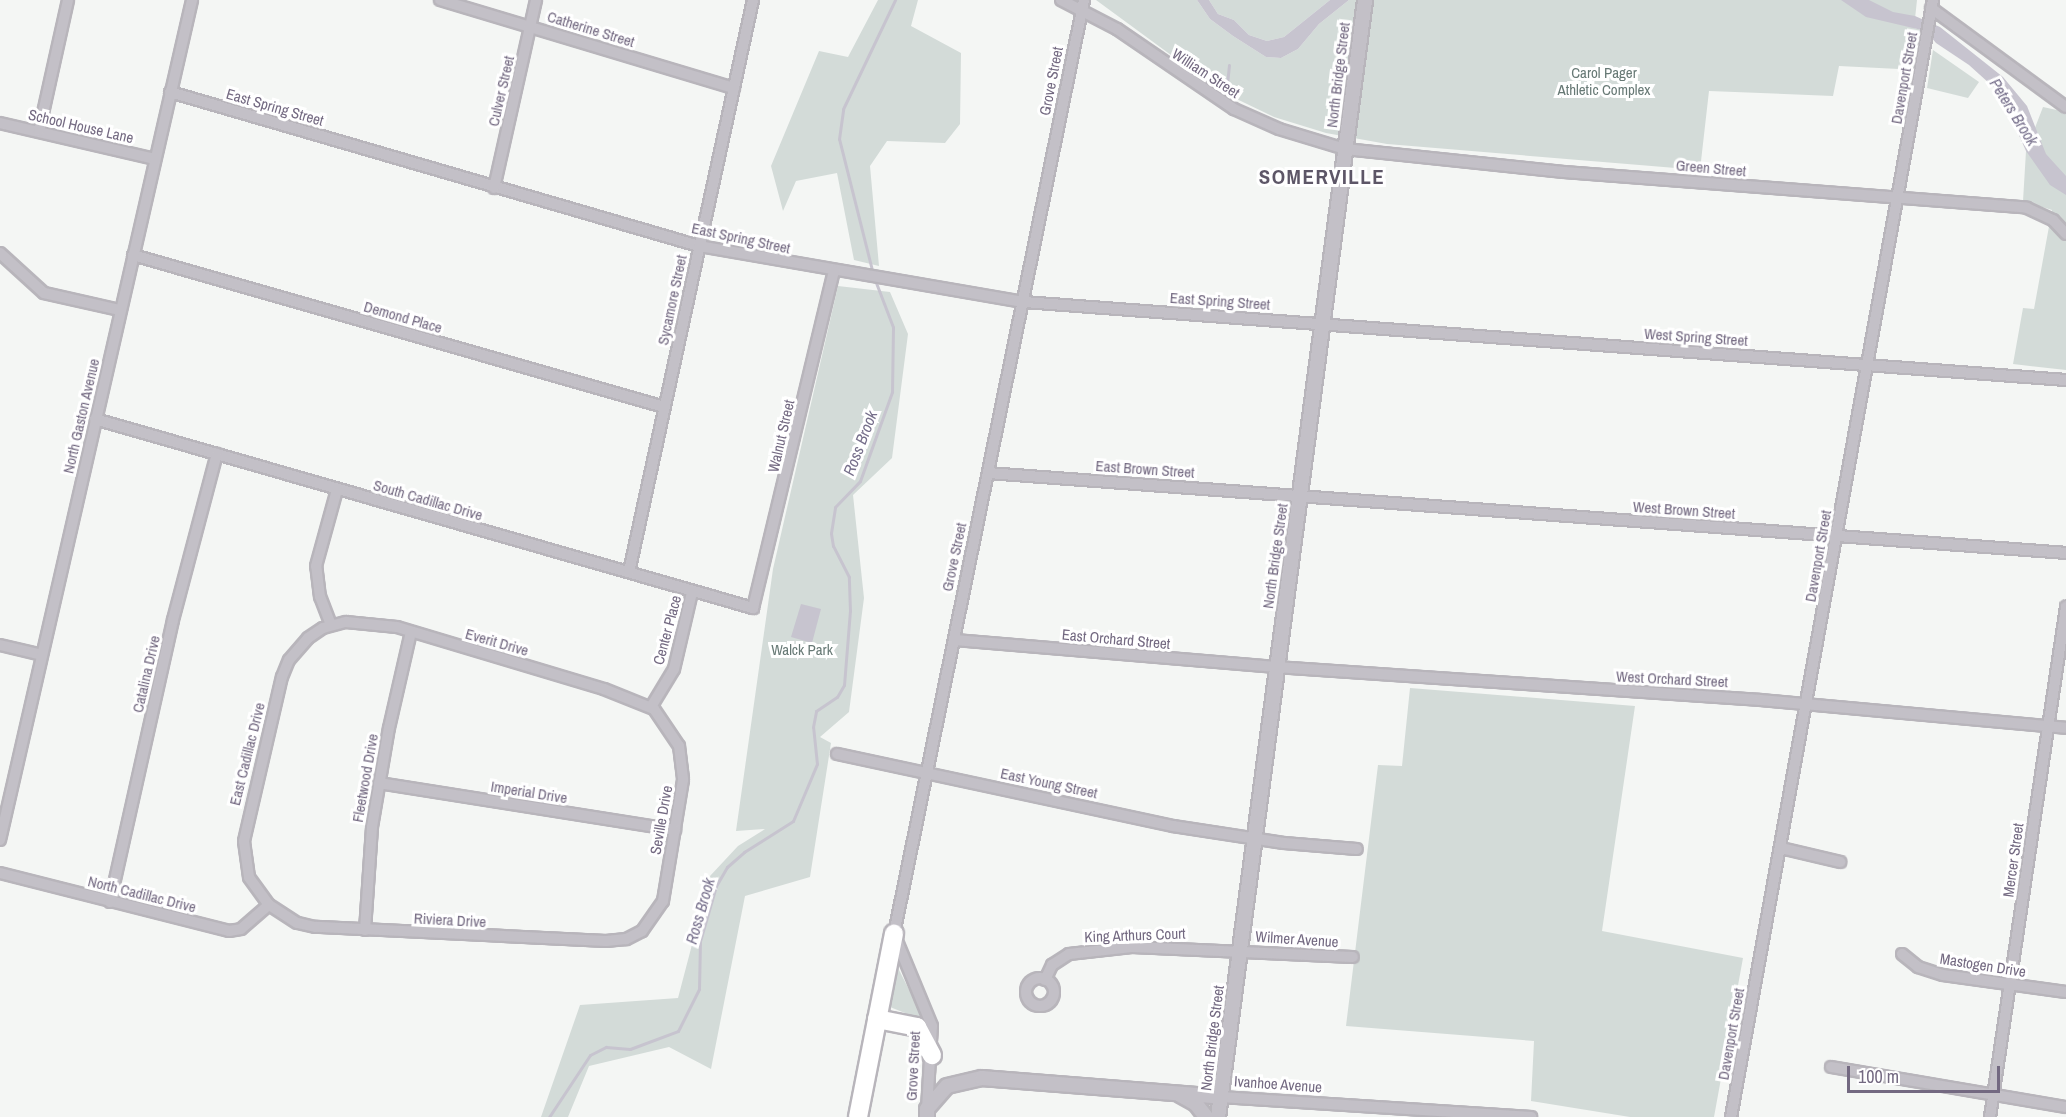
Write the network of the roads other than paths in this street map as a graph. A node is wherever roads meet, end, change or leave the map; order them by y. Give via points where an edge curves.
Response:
1 (68, 0) edge
2 (192, 0) edge
3 (440, 0) edge
4 (536, 0) edge
5 (753, 0) edge
6 (1061, 0) edge
7 (1365, 0) edge
8 (1083, 4) edge
9 (1931, 9) edge
10 (530, 26) junction
11 (734, 88) junction
12 (170, 92) junction
13 (2066, 107) edge
14 (0, 123) edge
15 (39, 131) junction
16 (1346, 149) junction
17 (155, 159) junction
18 (494, 188) junction
19 (1898, 198) junction
20 (2066, 234) edge
21 (699, 246) junction
22 (0, 254) edge
23 (133, 255) junction
24 (834, 271) junction
25 (1024, 302) junction
26 (120, 310) junction
27 (1323, 324) junction
28 (1868, 365) junction
29 (2066, 380) edge
30 (664, 407) junction
31 (95, 419) junction
32 (217, 454) junction
33 (988, 473) junction
34 (337, 489) junction
35 (1300, 497) junction
36 (1837, 537) junction
37 (2066, 553) edge
38 (629, 572) junction
39 (692, 592) junction
40 (2066, 607) edge
41 (753, 608) joint
42 (331, 625) junction
43 (411, 632) junction
44 (954, 640) junction
45 (0, 645) edge
46 (42, 655) junction
47 (1276, 667) junction
48 (1808, 704) junction
49 (651, 707) junction
50 (2048, 726) junction
51 (2066, 728) edge
52 (837, 754) dead end
53 (927, 772) junction
54 (379, 783) junction
55 (675, 830) junction
56 (1255, 839) junction
57 (0, 840) edge
58 (1781, 848) junction
59 (1357, 849) dead end
60 (1840, 862) dead end
61 (0, 873) edge
62 (110, 902) junction
63 (269, 905) junction
64 (365, 930) junction
65 (894, 934) junction
66 (634, 935) joint
67 (1240, 950) junction
68 (1902, 954) dead end
69 (1353, 957) dead end
70 (1045, 980) dead end
71 (2010, 984) junction
72 (2066, 992) edge
73 (878, 1019) junction
74 (932, 1055) junction
75 (1831, 1067) dead end
76 (1173, 1091) junction
77 (1993, 1095) junction
78 (1221, 1097) junction
79 (2066, 1107) edge
80 (927, 1113) edge
81 (858, 1117) edge
82 (1206, 1117) edge
83 (1218, 1117) edge
84 (1531, 1117) edge
85 (1731, 1117) edge
86 (1990, 1117) edge

1 - 15 street
2 - 12 street, North Gaston Avenue
3 - 10 street, Catherine Street
4 - 10 street, Culver Street
5 - 11 street, Sycamore Street
6 - 8 street, William Street
7 - 16 street, North Bridge Street
8 - 16 street, William Street via 1234,109 1279,129
8 - 25 street, Grove Street
9 - 13 street
9 - 19 street, Davenport Street
10 - 11 street, Catherine Street
10 - 18 street, Culver Street
11 - 21 street, Sycamore Street
12 - 17 street, North Gaston Avenue
12 - 18 street, East Spring Street
14 - 15 street, School House Lane
15 - 17 street, School House Lane
16 - 19 street, Green Street
16 - 27 street, North Bridge Street
17 - 23 street, North Gaston Avenue
18 - 21 street, East Spring Street
19 - 20 street, Green Street via 2027,208 2048,217
19 - 28 street, Davenport Street
21 - 24 street, East Spring Street
21 - 30 street, Sycamore Street
22 - 26 street via 44,293
23 - 26 street, North Gaston Avenue
23 - 30 street, Demond Place
24 - 25 street, East Spring Street
24 - 41 street, Walnut Street
25 - 27 street, East Spring Street
25 - 33 street, Grove Street
26 - 31 street, North Gaston Avenue
27 - 28 street, West Spring Street
27 - 35 street, North Bridge Street
28 - 29 street, West Spring Street
28 - 36 street, Davenport Street
30 - 38 street, Sycamore Street
31 - 32 street, South Cadillac Drive
31 - 46 street, North Gaston Avenue
32 - 34 street, South Cadillac Drive
32 - 62 street, Catalina Drive via 173,620
33 - 35 street, East Brown Street
33 - 44 street, Grove Street
34 - 38 street, South Cadillac Drive
34 - 42 street via 316,566 320,597
35 - 36 street, West Brown Street
35 - 47 street, North Bridge Street
36 - 37 street, West Brown Street
36 - 48 street, Davenport Street
38 - 39 street, South Cadillac Drive
39 - 41 street, South Cadillac Drive
39 - 49 street, Center Place via 674,669
40 - 50 street, Mercer Street
42 - 43 street, Everit Drive via 373,622
42 - 63 street, East Cadillac Drive via 308,638 289,660 252,794 245,828 246,863 253,886
43 - 49 street, Everit Drive via 604,689
43 - 54 street, Fleetwood Drive
44 - 47 street, East Orchard Street
44 - 53 street, Grove Street
45 - 46 street
46 - 57 street, North Gaston Avenue
47 - 48 street, West Orchard Street
47 - 56 street, North Bridge Street
48 - 50 street, West Orchard Street
48 - 58 street, Davenport Street
49 - 55 street, Seville Drive via 667,723 682,760
50 - 51 street, West Orchard Street
50 - 71 street, Mercer Street
52 - 53 street, East Young Street
53 - 56 street, East Young Street via 1173,826
53 - 65 street, Grove Street
54 - 55 street, Imperial Drive
54 - 64 street, Fleetwood Drive via 365,892
55 - 66 street, Seville Drive via 663,901 653,919
56 - 59 street, East Young Street
56 - 67 street, North Bridge Street
58 - 60 street
58 - 85 street, Davenport Street
61 - 62 street, North Cadillac Drive
62 - 63 street, North Cadillac Drive via 229,931 241,929
63 - 64 street, Riviera Drive via 297,923
64 - 66 street, Riviera Drive via 606,940
65 - 73 highway
65 - 74 street, Grove Street via 909,976 930,1016
67 - 69 street, Wilmer Avenue
67 - 70 street, King Arthurs Court via 1132,947 1079,952 1057,961
67 - 78 street, North Bridge Street
68 - 71 street, Mastogen Drive via 1930,972
71 - 72 street, Mastogen Drive
71 - 77 street, Mercer Street
73 - 74 highway via 917,1028
73 - 81 highway
74 - 80 street, Grove Street
75 - 77 street
76 - 78 street, Ivanhoe Avenue
76 - 80 street, Ivanhoe Avenue via 982,1078 947,1086
76 - 82 street via 1196,1104
77 - 79 street
77 - 86 street, Mercer Street
78 - 83 street, North Bridge Street
78 - 84 street, Ivanhoe Avenue

